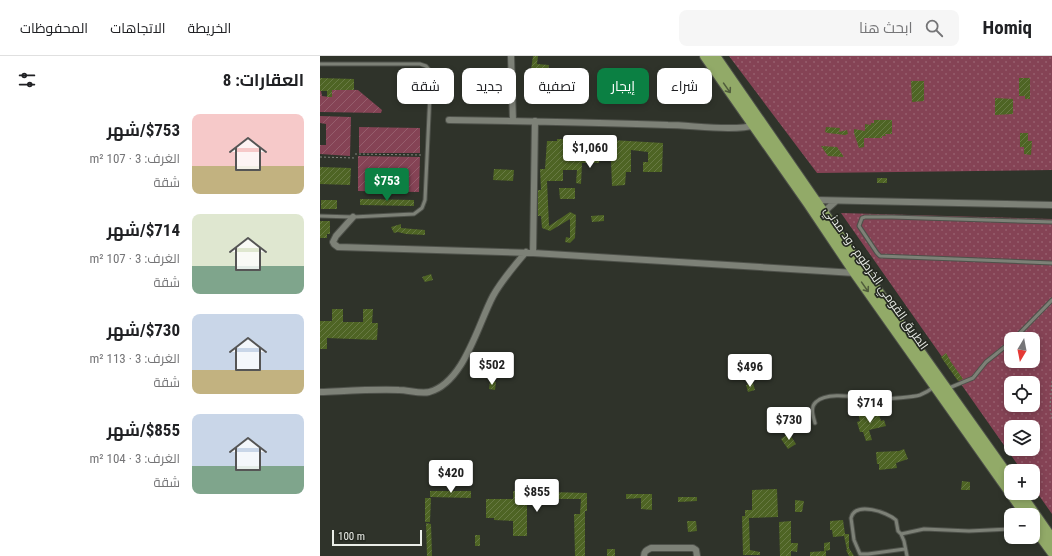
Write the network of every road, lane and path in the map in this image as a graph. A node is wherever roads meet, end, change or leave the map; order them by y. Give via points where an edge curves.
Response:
1 (510, 56) edge
2 (705, 56) edge
3 (714, 56) edge
4 (320, 64) edge
5 (449, 120) dead end
6 (513, 121) junction
7 (535, 121) junction
8 (757, 124) junction
9 (355, 154) dead end
10 (426, 156) junction
11 (320, 157) edge
12 (355, 158) dead end
13 (815, 200) junction
14 (836, 201) junction
15 (1052, 205) edge
16 (320, 216) edge
17 (825, 216) junction
18 (353, 217) junction
19 (1052, 222) edge
20 (526, 252) junction
21 (534, 253) junction
22 (1052, 263) edge
23 (855, 273) junction
24 (1052, 300) edge
25 (1021, 332) edge
26 (1004, 348) edge
27 (1052, 381) edge
28 (936, 386) junction
29 (947, 389) junction
30 (320, 392) edge
31 (1052, 420) edge
32 (815, 423) dead end
33 (1004, 470) edge
34 (1025, 500) edge
35 (1021, 508) edge
36 (1004, 529) edge
37 (901, 534) junction
38 (1040, 536) edge
39 (1052, 539) edge
40 (905, 549) junction
41 (1052, 552) edge
42 (644, 556) edge
43 (697, 556) edge
44 (907, 556) edge

1 - 6 street
2 -> 8 highway, الطريق القومي الخرطوم - ود مدني
3 - 8 highway, الطريق القومي الخرطوم - ود مدني
4 - 10 lane via 426,66 431,72
5 - 6 street
6 - 7 street
7 - 8 street via 718,127
7 - 21 street
8 - 13 highway, الطريق القومي الخرطوم - ود مدني
8 - 23 highway, الطريق القومي الخرطوم - ود مدني
9 - 10 path
10 - 18 lane via 425,200 422,208 414,214
11 - 12 path
13 - 14 street
13 - 17 highway, الطريق القومي الخرطوم - ود مدني
14 - 15 street
14 - 17 street via 827,209
16 - 18 lane
17 - 29 highway, الطريق القومي الخرطوم - ود مدني
18 - 20 street via 333,242 338,247
19 - 22 lane via 865,217 859,226 880,256
20 - 21 street
20 - 30 street via 493,296 460,366 439,389 427,392 379,389
21 - 23 street
23 -> 28 highway, الطريق القومي الخرطوم - ود مدني
24 - 25 lane
26 - 29 lane via 986,362 973,378
27 - 31 path
28 - 32 lane via 916,396 882,399 832,396 821,398 813,406
28 - 35 highway, الطريق القومي الخرطوم - ود مدني
29 - 33 highway, الطريق القومي الخرطوم - ود مدني
34 - 39 highway
36 - 37 lane via 924,529
37 - 40 lane
37 - 40 lane via 896,520 884,512 864,509 851,515 854,540 860,554
38 - 41 highway
40 - 44 lane
42 - 43 street via 651,548 693,548

